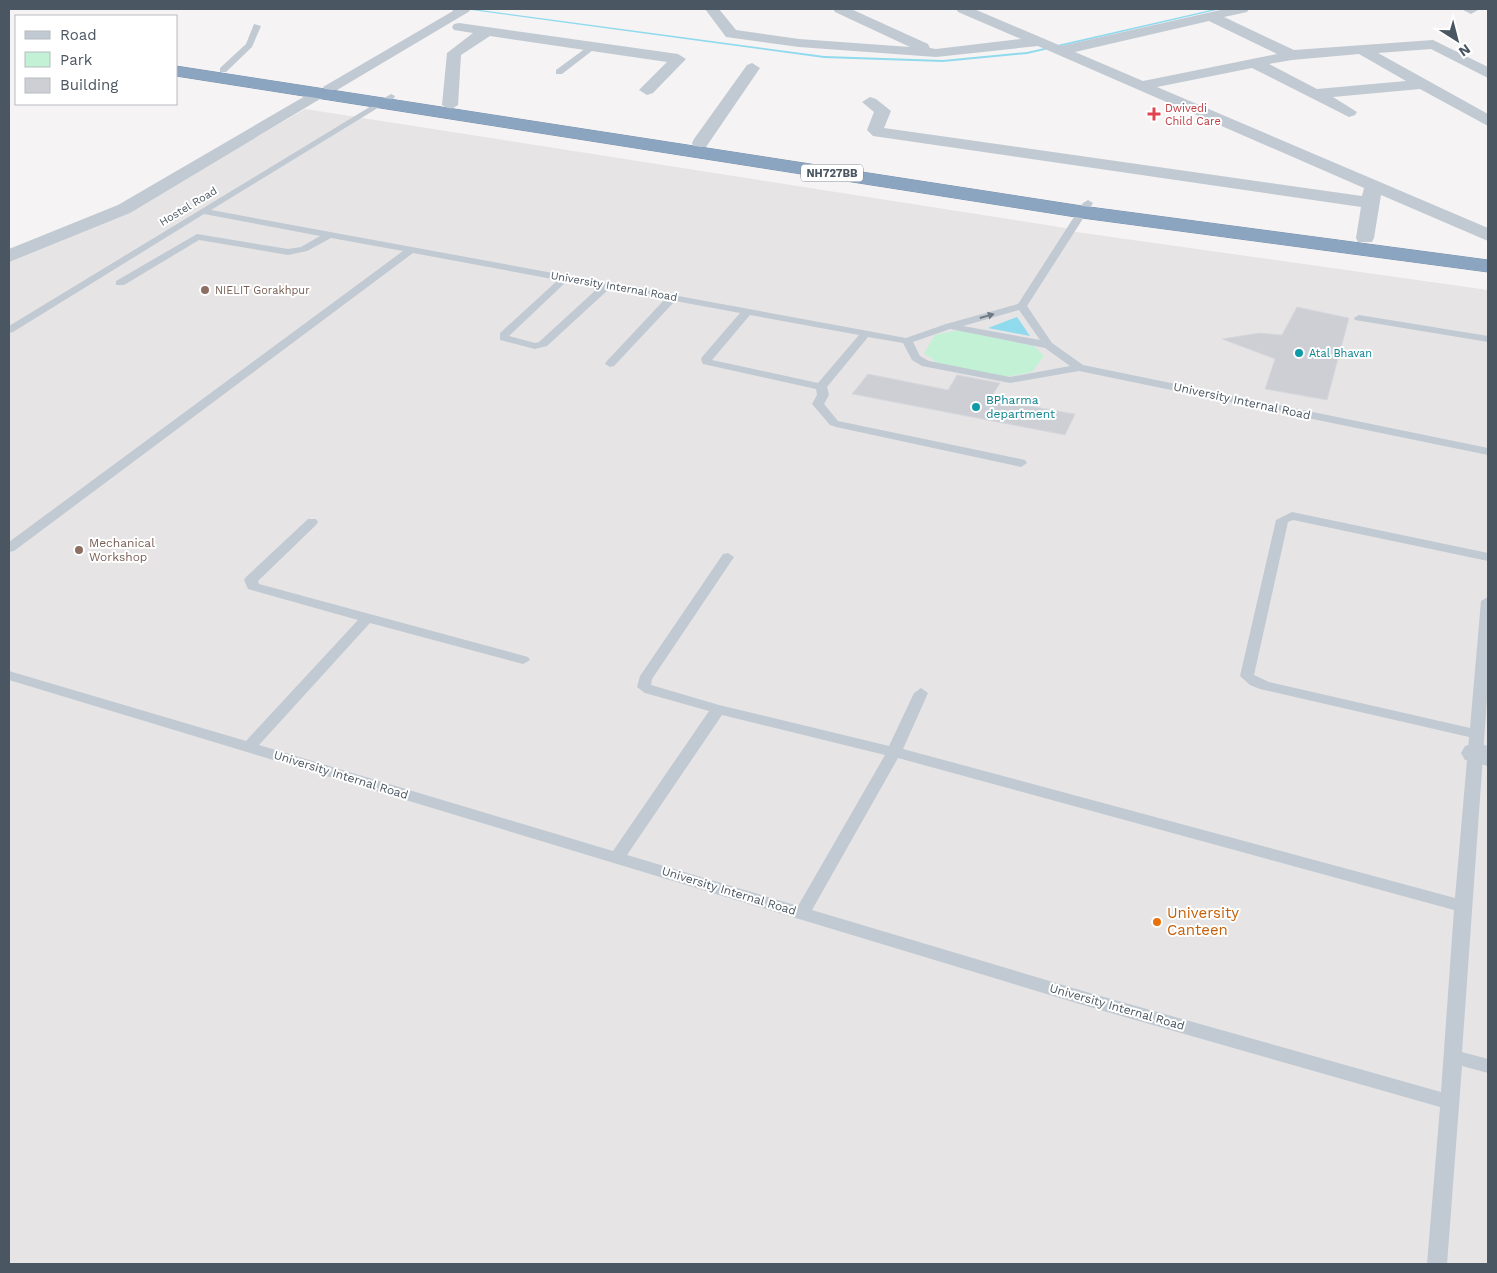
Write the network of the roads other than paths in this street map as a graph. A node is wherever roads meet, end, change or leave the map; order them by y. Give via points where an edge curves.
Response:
1 (459, 9) edge
2 (712, 9) edge
3 (840, 9) edge
4 (963, 9) edge
5 (1242, 9) edge
6 (1210, 16) junction
7 (755, 22) dead end
8 (257, 26) dead end
9 (459, 27) dead end
10 (487, 31) junction
11 (799, 43) junction
12 (593, 47) junction
13 (1050, 47) junction
14 (1362, 50) junction
15 (936, 53) junction
16 (1292, 55) junction
17 (178, 63) edge
18 (1255, 63) junction
19 (752, 68) dead end
20 (223, 70) junction
21 (178, 71) edge
22 (559, 72) dead end
23 (1488, 73) edge
24 (1423, 84) junction
25 (1139, 86) junction
26 (325, 90) junction
27 (647, 90) dead end
28 (1314, 94) junction
29 (385, 99) junction
30 (870, 102) dead end
31 (450, 105) junction
32 (1349, 112) dead end
33 (1488, 120) edge
34 (700, 143) junction
35 (1374, 184) junction
36 (1370, 202) junction
37 (1085, 207) junction
38 (202, 211) junction
39 (330, 234) junction
40 (1488, 235) edge
41 (1365, 238) junction
42 (412, 249) junction
43 (9, 256) edge
44 (1488, 256) edge
45 (1488, 266) edge
46 (565, 278) junction
47 (120, 283) dead end
48 (607, 285) junction
49 (673, 298) junction
50 (1022, 306) junction
51 (748, 311) junction
52 (1359, 318) dead end
53 (950, 326) junction
54 (9, 330) edge
55 (866, 333) junction
56 (1488, 339) edge
57 (907, 341) junction
58 (1048, 345) junction
59 (610, 364) dead end
60 (1079, 368) junction
61 (821, 387) junction
62 (1488, 452) edge
63 (1021, 463) dead end
64 (312, 522) dead end
65 (9, 548) edge
66 (728, 557) dead end
67 (1488, 557) edge
68 (1488, 601) edge
69 (367, 618) junction
70 (523, 660) dead end
71 (9, 675) edge
72 (921, 693) dead end
73 (718, 709) junction
74 (249, 747) junction
75 (1480, 748) edge
76 (894, 752) junction
77 (616, 858) junction
78 (1463, 906) junction
79 (802, 913) junction
80 (1454, 1056) junction
81 (1488, 1066) edge
82 (1450, 1102) junction
83 (1437, 1264) edge

1 - 26 street via 463,11
2 - 11 street via 731,34
3 - 15 street
4 - 13 street
5 - 6 street
6 - 13 street
6 - 16 street
7 - 11 street
8 - 20 lane via 249,45
9 - 10 street
10 - 12 street
10 - 31 street via 454,53
11 - 15 street
12 - 22 lane
12 - 27 street via 678,60
13 - 15 street
13 - 25 street
14 - 16 street
14 - 23 street via 1433,44
14 - 24 street
16 - 18 street
17 - 20 highway, NH727BB
18 - 25 street
18 - 28 street
19 - 34 street
20 - 26 highway, NH727BB
21 - 26 highway, NH727BB
24 - 28 street
24 - 33 street
25 - 35 street
26 - 29 highway, NH727BB
26 - 43 street via 124,209
28 - 32 street
29 - 31 highway, NH727BB
29 - 37 highway, NH727BB
29 - 38 lane, Hostel Road
30 - 36 street via 882,111 876,130 880,132
31 - 34 highway, NH727BB
34 - 37 highway, NH727BB
35 - 36 street
35 - 40 street
36 - 41 street
37 - 41 highway, NH727BB
37 - 45 highway, NH727BB
37 - 50 lane
38 - 39 lane, University Internal Road
38 - 54 lane, Hostel Road
39 - 42 lane, University Internal Road
39 - 47 lane via 300,250 275,251 200,236
41 - 44 highway, NH727BB
42 - 46 lane, University Internal Road
42 - 65 lane
46 - 48 lane, University Internal Road
46 - 48 lane via 504,338 535,346 543,344
48 - 49 lane, University Internal Road
49 - 51 lane, University Internal Road
49 - 59 lane
53 -> 50 lane
50 - 58 lane, University Internal Road
51 - 55 lane, University Internal Road
51 - 61 lane via 706,359 707,362
52 - 56 lane
53 - 57 lane
53 - 58 lane
55 - 57 lane, University Internal Road
55 - 61 lane
57 - 60 lane via 916,358 926,364 1010,380
58 - 60 lane, University Internal Road
60 - 62 lane, University Internal Road
61 - 63 lane via 823,395 818,404 834,423
64 - 69 lane via 251,580 253,586
66 - 73 lane via 645,679 644,687
67 - 75 lane via 1292,516 1285,518 1247,676 1266,686
68 - 75 lane
69 - 70 lane
69 - 74 lane
71 - 74 lane, University Internal Road
72 - 76 lane
73 - 76 lane
73 - 77 lane
74 - 77 lane, University Internal Road
75 - 78 lane
76 - 78 lane
76 - 79 lane
77 - 79 lane, University Internal Road
78 - 80 lane
79 - 82 lane, University Internal Road
80 - 81 lane
80 - 82 lane
82 - 83 lane

